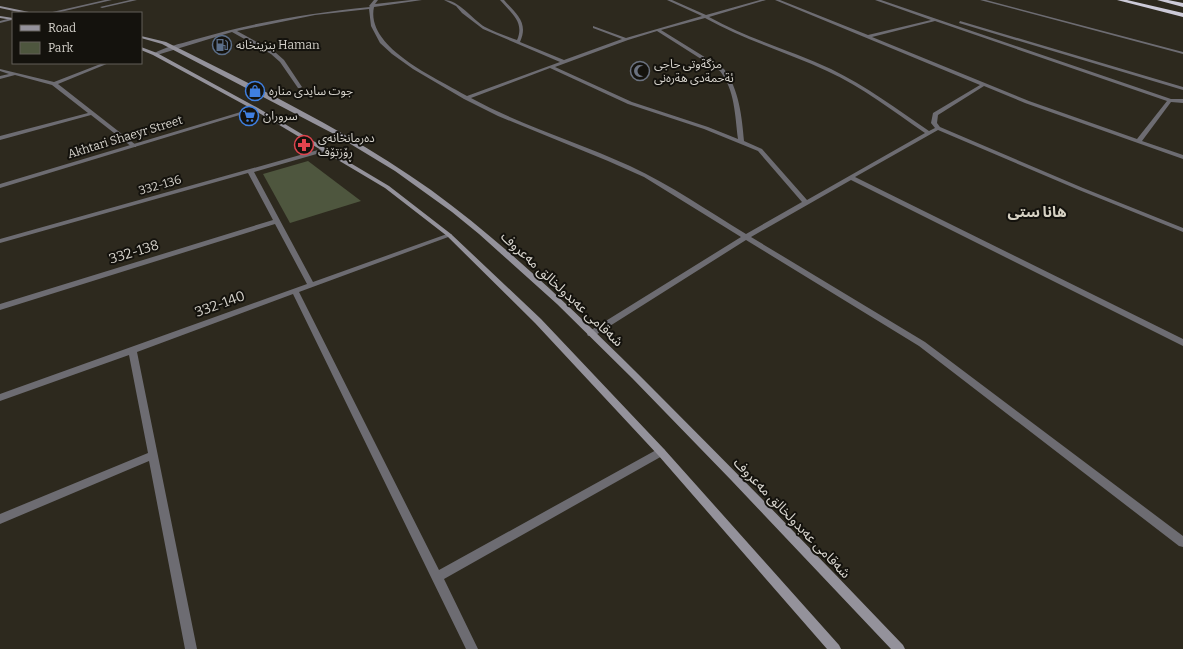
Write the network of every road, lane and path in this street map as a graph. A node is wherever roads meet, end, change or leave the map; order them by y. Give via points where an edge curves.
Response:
1 (110, 0) edge
2 (134, 0) edge
3 (376, 0) edge
4 (420, 0) edge
5 (446, 0) edge
6 (502, 0) edge
7 (669, 0) edge
8 (764, 0) edge
9 (777, 0) edge
10 (877, 0) edge
11 (892, 0) edge
12 (982, 0) edge
13 (1120, 0) edge
14 (1160, 0) edge
15 (1183, 5) edge
16 (0, 7) edge
17 (371, 7) junction
18 (98, 8) dead end
19 (24, 12) edge
20 (60, 12) edge
21 (1183, 15) edge
22 (704, 16) junction
23 (0, 17) edge
24 (12, 19) edge
25 (935, 20) junction
26 (0, 22) edge
27 (594, 27) dead end
28 (232, 30) junction
29 (658, 30) junction
30 (868, 37) junction
31 (142, 38) edge
32 (626, 39) junction
33 (518, 42) junction
34 (173, 47) junction
35 (142, 49) edge
36 (1183, 53) edge
37 (155, 54) junction
38 (565, 62) junction
39 (104, 64) edge
40 (551, 67) junction
41 (0, 70) edge
42 (15, 74) junction
43 (0, 78) edge
44 (54, 84) junction
45 (983, 85) junction
46 (300, 87) dead end
47 (1183, 89) edge
48 (466, 98) junction
49 (1170, 100) junction
50 (1183, 101) edge
51 (256, 109) junction
52 (92, 113) junction
53 (938, 128) junction
54 (928, 133) junction
55 (0, 138) edge
56 (741, 141) junction
57 (1138, 142) junction
58 (134, 146) junction
59 (325, 150) junction
60 (1183, 157) edge
61 (250, 172) junction
62 (852, 178) junction
63 (0, 186) edge
64 (806, 203) junction
65 (276, 221) junction
66 (1183, 230) edge
67 (449, 235) junction
68 (747, 236) junction
69 (0, 241) edge
70 (311, 285) junction
71 (294, 291) junction
72 (0, 307) edge
73 (591, 334) junction
74 (1183, 343) edge
75 (132, 350) junction
76 (0, 398) edge
77 (661, 452) junction
78 (153, 455) junction
79 (0, 519) edge
80 (1183, 542) edge
81 (437, 577) junction
82 (191, 649) edge
83 (472, 649) edge
84 (835, 649) edge
85 (899, 649) edge

1 - 20 street
2 - 18 street
3 - 17 street
4 - 17 street
5 - 33 street via 457,4 484,28
6 - 33 street via 522,24 522,36
7 - 22 street
8 - 22 street
9 - 30 street
10 - 25 street
11 - 47 street
12 - 36 street
13 - 21 highway
14 - 15 highway
16 - 19 main road
17 - 28 street via 310,14
17 - 48 street via 376,33 385,45 424,73
22 - 29 street
22 - 54 street via 729,30 829,70 860,86
23 - 24 main road
24 - 26 street
25 - 30 street
25 - 49 street
27 - 32 street
28 - 34 street
28 - 46 street via 273,53 282,61
29 - 32 street
29 - 56 street via 727,75 733,90
30 - 45 street
31 - 34 main road, شەقامی عەبدولخالق مەعروف
32 - 38 street
33 - 38 street
34 - 37 street
34 - 73 main road, شەقامی عەبدولخالق مەعروف via 346,139 398,170 485,235
35 - 37 main road
37 - 51 main road
38 - 40 street
39 - 44 street
40 - 48 street
40 - 56 street via 630,103
41 - 42 street
42 - 43 street
42 - 44 street
44 - 52 street
45 - 53 street via 935,114 934,123
45 - 57 street
48 - 68 street via 632,169
49 - 50 street
49 - 57 street
51 - 58 street, Akhtari Shaeyr Street
51 - 59 main road
52 - 55 street
52 - 58 street
53 - 54 street
53 - 66 street
54 - 62 street
56 - 64 street via 760,150
57 - 60 street
58 - 63 street, Akhtari Shaeyr Street
59 - 61 street, 332-136
59 - 67 main road via 387,187
61 - 65 street
61 - 69 street, 332-136
62 - 64 street
62 - 74 street
64 - 68 street
65 - 70 street
65 - 72 street, 332-138
67 - 70 street, 332-140
67 - 77 main road via 538,321
68 - 73 street
68 - 80 street via 922,344
70 - 71 street, 332-140
71 - 75 street, 332-140
71 - 81 street
73 - 85 main road, شەقامی عەبدولخالق مەعروف via 757,500
75 - 76 street, 332-140
75 - 78 street
77 - 81 street
77 - 84 main road
78 - 79 street
78 - 82 street
81 - 83 street

